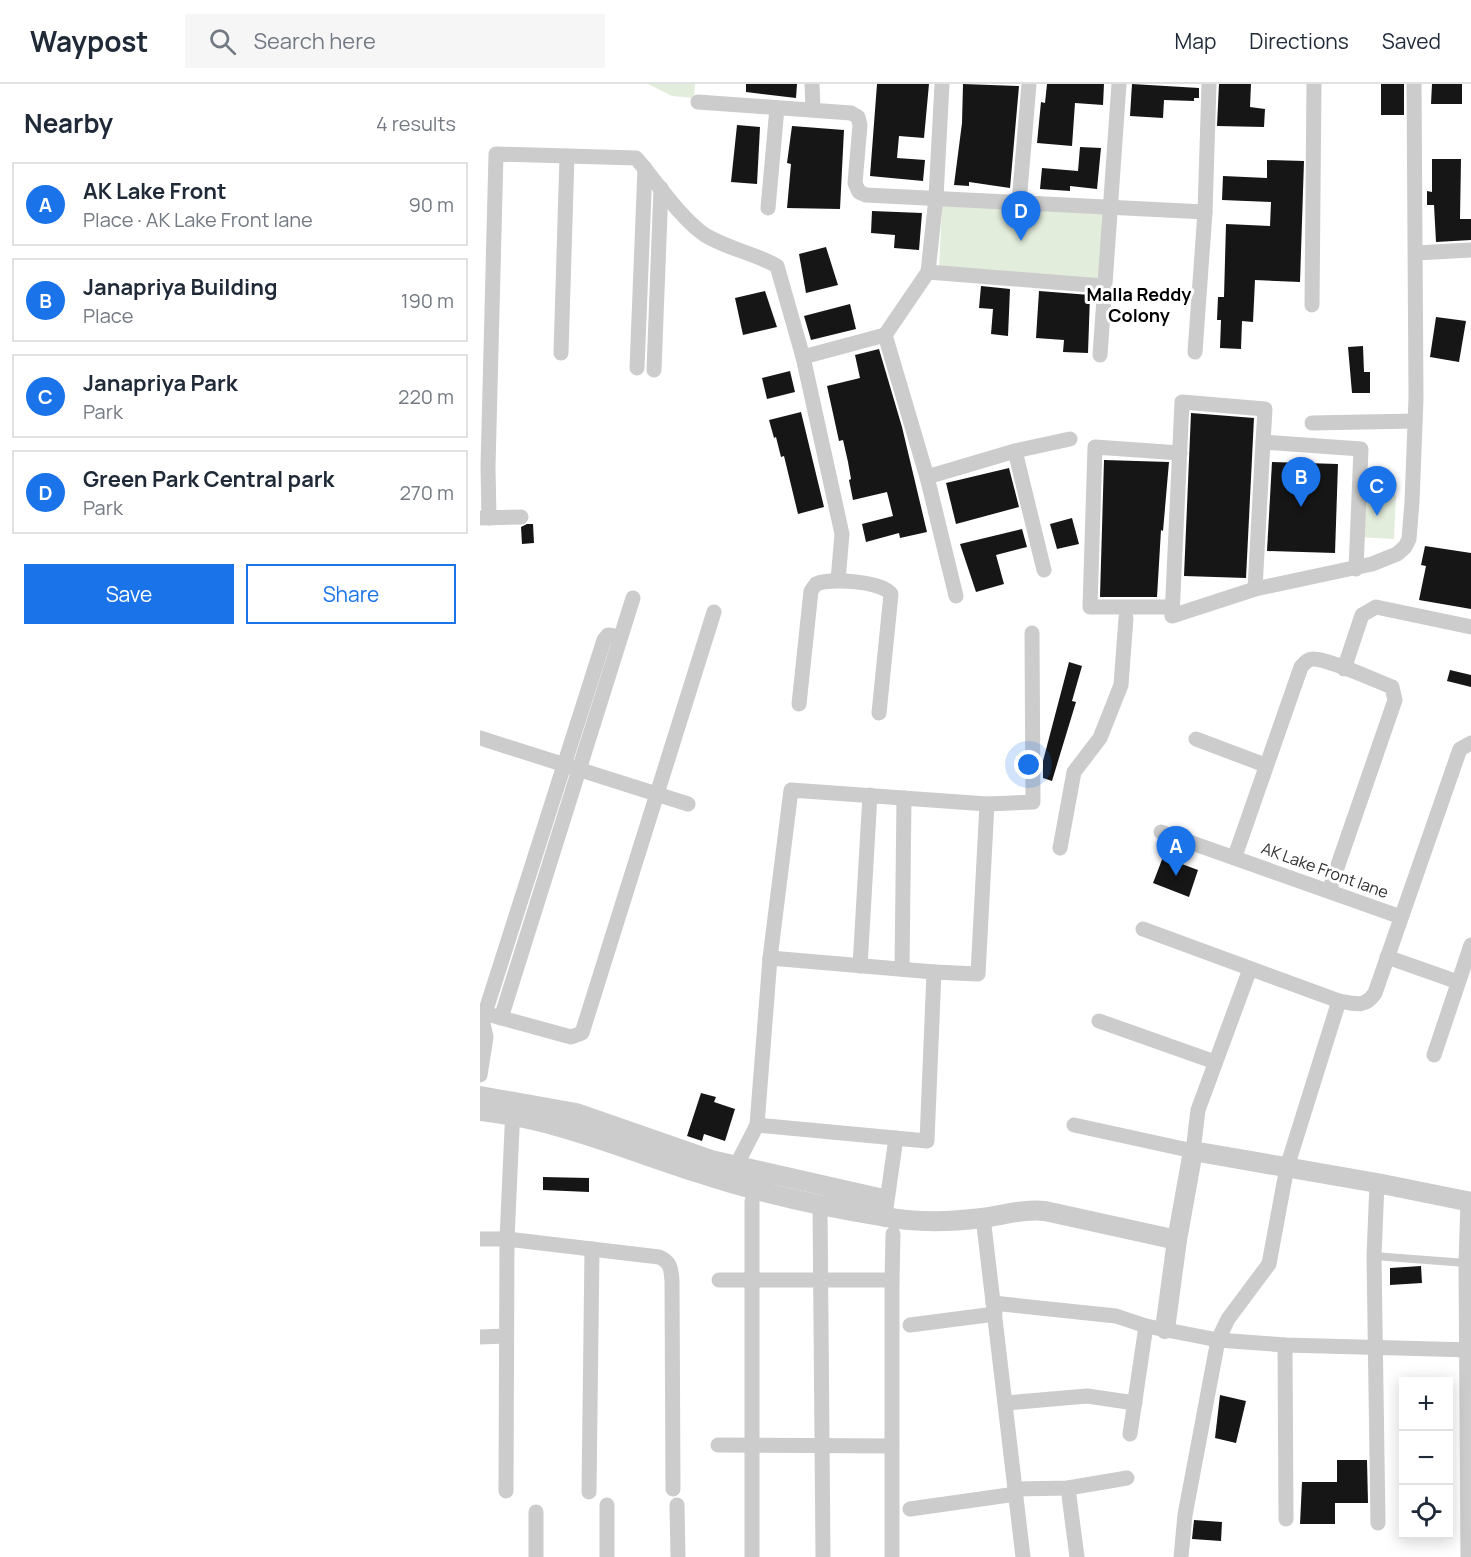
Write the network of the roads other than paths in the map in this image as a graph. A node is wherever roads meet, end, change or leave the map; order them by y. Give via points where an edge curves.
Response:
1 (812, 84) edge
2 (942, 84) edge
3 (1029, 84) edge
4 (1119, 84) edge
5 (1209, 84) edge
6 (1314, 84) edge
7 (1414, 84) edge
8 (698, 102) dead end
9 (777, 108) junction
10 (813, 110) junction
11 (567, 156) junction
12 (645, 168) junction
13 (661, 188) junction
14 (936, 197) junction
15 (1019, 203) junction
16 (768, 208) dead end
17 (1108, 208) junction
18 (1205, 212) junction
19 (1471, 250) edge
20 (1416, 253) junction
21 (925, 278) junction
22 (1103, 286) junction
23 (1311, 305) dead end
24 (639, 324) junction
25 (656, 325) junction
26 (885, 335) junction
27 (1195, 352) dead end
28 (561, 353) dead end
29 (1100, 356) dead end
30 (803, 357) junction
31 (637, 368) dead end
32 (654, 370) dead end
33 (1415, 421) junction
34 (1312, 423) dead end
35 (1070, 439) dead end
36 (1263, 442) junction
37 (1015, 451) junction
38 (1180, 453) junction
39 (927, 477) junction
40 (521, 517) dead end
41 (484, 518) edge
42 (1356, 569) junction
43 (1044, 570) dead end
44 (837, 580) junction
45 (1255, 589) junction
46 (956, 596) dead end
47 (633, 598) dead end
48 (1172, 607) junction
49 (714, 612) dead end
50 (1126, 618) dead end
51 (1471, 627) edge
52 (1032, 633) dead end
53 (1344, 669) junction
54 (799, 704) dead end
55 (879, 713) dead end
56 (480, 738) edge
57 (1196, 739) dead end
58 (1471, 743) edge
59 (1265, 765) junction
60 (571, 767) junction
61 (657, 794) junction
62 (870, 795) junction
63 (904, 798) junction
64 (688, 804) dead end
65 (987, 804) junction
66 (1161, 832) dead end
67 (1060, 848) dead end
68 (1235, 856) junction
69 (1329, 891) junction
70 (1401, 917) junction
71 (1143, 929) dead end
72 (1471, 945) edge
73 (1387, 957) junction
74 (770, 958) junction
75 (860, 966) junction
76 (902, 969) junction
77 (1250, 969) junction
78 (934, 972) junction
79 (1458, 982) junction
80 (1339, 1002) junction
81 (483, 1013) edge
82 (501, 1018) junction
83 (1099, 1021) dead end
84 (486, 1037) junction
85 (1434, 1055) dead end
86 (1215, 1062) junction
87 (480, 1075) edge
88 (480, 1096) edge
89 (513, 1108) junction
90 (480, 1111) edge
91 (758, 1125) junction
92 (1074, 1125) dead end
93 (896, 1138) junction
94 (1193, 1151) junction
95 (1287, 1167) junction
96 (733, 1174) junction
97 (1377, 1183) junction
98 (752, 1201) dead end
99 (1469, 1201) edge
100 (820, 1204) junction
101 (983, 1217) junction
102 (889, 1226) junction
103 (480, 1239) edge
104 (507, 1239) junction
105 (1177, 1240) junction
106 (592, 1249) junction
107 (1374, 1256) junction
108 (1466, 1263) junction
109 (719, 1280) dead end
110 (752, 1280) junction
111 (821, 1280) junction
112 (892, 1280) junction
113 (994, 1308) junction
114 (910, 1324) dead end
115 (1156, 1328) junction
116 (506, 1336) junction
117 (480, 1337) edge
118 (1218, 1340) junction
119 (1285, 1345) junction
120 (1376, 1347) junction
121 (1469, 1350) edge
122 (1006, 1403) junction
123 (1135, 1403) junction
124 (1130, 1434) dead end
125 (718, 1445) dead end
126 (752, 1446) junction
127 (822, 1446) junction
128 (891, 1446) junction
129 (1127, 1478) dead end
130 (1068, 1488) junction
131 (673, 1489) dead end
132 (506, 1491) dead end
133 (1016, 1491) junction
134 (589, 1492) dead end
135 (607, 1505) dead end
136 (677, 1505) dead end
137 (910, 1509) dead end
138 (536, 1512) dead end
139 (1286, 1519) dead end
140 (1378, 1523) dead end
141 (536, 1557) edge
142 (607, 1557) edge
143 (678, 1557) edge
144 (752, 1557) edge
145 (823, 1557) edge
146 (892, 1557) edge
147 (1023, 1557) edge
148 (1077, 1557) edge
149 (1181, 1557) edge
150 (1468, 1557) edge

1 - 10 street
2 - 14 street
3 - 15 street
4 - 17 street
5 - 18 street
6 - 23 street
7 - 20 street
8 - 9 street
9 - 10 street
9 - 16 street
10 - 14 street via 858,117 855,183 859,192
11 - 12 street via 636,158
11 - 28 street
11 - 41 street via 496,154
12 - 13 street
12 - 24 street
13 - 25 street
13 - 30 street via 703,233 734,251 777,266
14 - 15 street
14 - 21 street
15 - 17 street
17 - 18 street
17 - 22 street
18 - 27 street
19 - 20 street
20 - 33 street
21 - 22 street
21 - 26 street
22 - 29 street
24 - 25 street
24 - 31 street
25 - 32 street
26 - 30 street
26 - 39 street
30 - 44 street via 842,534
33 - 34 street
33 - 42 street via 1409,538 1397,554
35 - 37 street
36 - 38 street via 1264,409 1182,402
36 - 42 street via 1361,449
36 - 45 street
37 - 39 street
37 - 43 street
38 - 48 street
38 - 48 street via 1095,447 1090,607
39 - 46 street
40 - 41 street
42 - 45 street
44 - 54 street via 816,584 812,591
44 - 55 street via 884,588 891,594
45 - 48 street via 1172,616
47 - 60 street
49 - 61 street
50 - 67 street via 1121,685 1100,738 1074,772
51 - 53 street via 1376,607 1362,615
52 - 65 street via 1033,802
53 - 59 street via 1315,659 1307,660 1301,667
53 - 69 street via 1392,687 1395,700
56 - 60 street
57 - 59 street
58 - 70 street via 1460,749
59 - 68 street
60 - 61 street
60 - 81 street
60 - 82 street
61 - 64 street
61 - 82 street via 582,1033 571,1037
62 - 63 street
62 - 74 street via 791,790
62 - 75 street
63 - 65 street
63 - 76 street
65 - 78 street via 978,974
66 - 68 street, AK Lake Front lane
68 - 69 street, AK Lake Front lane
69 - 70 street, AK Lake Front lane
70 - 73 street, AK Lake Front lane
71 - 77 street
72 - 79 street
73 - 79 street
73 - 80 street, AK Lake Front lane via 1369,1002
74 - 75 street
74 - 91 street
75 - 76 street
76 - 78 street
77 - 80 street
77 - 86 street
78 - 93 street via 927,1141
79 - 85 street
80 - 95 street
81 - 82 street
81 - 84 street
82 - 84 street
83 - 86 street
84 - 87 street
86 - 94 street via 1198,1110
88 - 89 street
89 - 90 street
89 - 96 street via 603,1121 692,1154
89 - 104 street
91 - 93 street
91 - 96 street
92 - 94 street
93 - 102 street
94 - 95 street
94 - 105 street
95 - 97 street
95 - 118 street via 1269,1264 1228,1319
96 - 100 street
96 - 102 street via 879,1198
97 - 99 street
97 - 107 street
98 - 110 street
99 - 108 street
100 - 102 street
100 - 111 street
101 - 102 street
101 - 105 street via 1045,1211
101 - 113 street
102 - 112 street
103 - 104 street
104 - 106 street
104 - 116 street
105 - 115 street
106 - 131 street via 658,1257 671,1267
106 - 134 street
107 - 108 lane
107 - 120 street
108 - 121 street
109 - 110 street
110 - 111 street
110 - 126 street
111 - 112 street
111 - 127 street
112 - 128 street
113 - 114 street
113 - 115 street via 1116,1316
113 - 122 street
115 - 118 street
115 - 123 street
116 - 117 street
116 - 132 street
118 - 119 street
118 - 149 street via 1185,1515
119 - 120 street
119 - 139 street
120 - 121 street
120 - 140 street
121 - 150 street
122 - 123 street via 1087,1396
122 - 133 street
123 - 124 street
125 - 126 street
126 - 127 street
126 - 144 street
127 - 128 street
127 - 145 street
128 - 146 street
129 - 130 street
130 - 133 street
130 - 148 street
133 - 137 street
133 - 147 street
135 - 142 street
136 - 143 street
138 - 141 street

